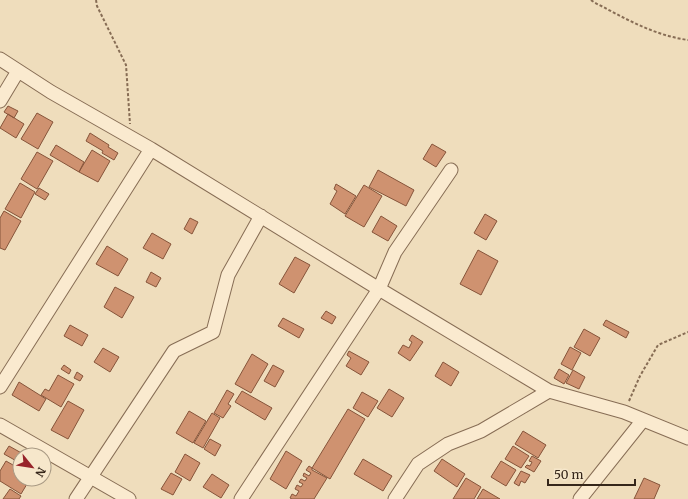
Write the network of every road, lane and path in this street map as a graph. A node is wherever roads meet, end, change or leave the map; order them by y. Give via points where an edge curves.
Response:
1 (96, 0) edge
2 (591, 0) edge
3 (688, 40) edge
4 (0, 59) edge
5 (18, 71) junction
6 (0, 101) edge
7 (131, 138) junction
8 (151, 149) junction
9 (451, 170) dead end
10 (261, 216) junction
11 (379, 289) junction
12 (688, 332) edge
13 (0, 387) edge
14 (549, 391) junction
15 (624, 412) junction
16 (643, 420) junction
17 (0, 425) edge
18 (688, 438) edge
19 (90, 476) junction
20 (76, 499) edge
21 (130, 499) edge
22 (241, 499) edge
23 (395, 499) edge
24 (580, 499) edge

1 - 7 path via 126,65
2 - 3 path via 622,18
4 - 5 street
5 - 6 street
5 - 7 street
7 - 8 street
8 - 10 street
8 - 13 street
9 - 11 street via 395,252
10 - 11 street
10 - 19 street via 228,275 213,332 174,350
11 - 14 street
11 - 22 street
12 - 15 path via 658,345 640,376
14 - 15 street
14 - 23 street via 481,431 448,444 418,464
15 - 16 street
16 - 18 street
16 - 24 street
17 - 19 street
19 - 20 street
19 - 21 street

